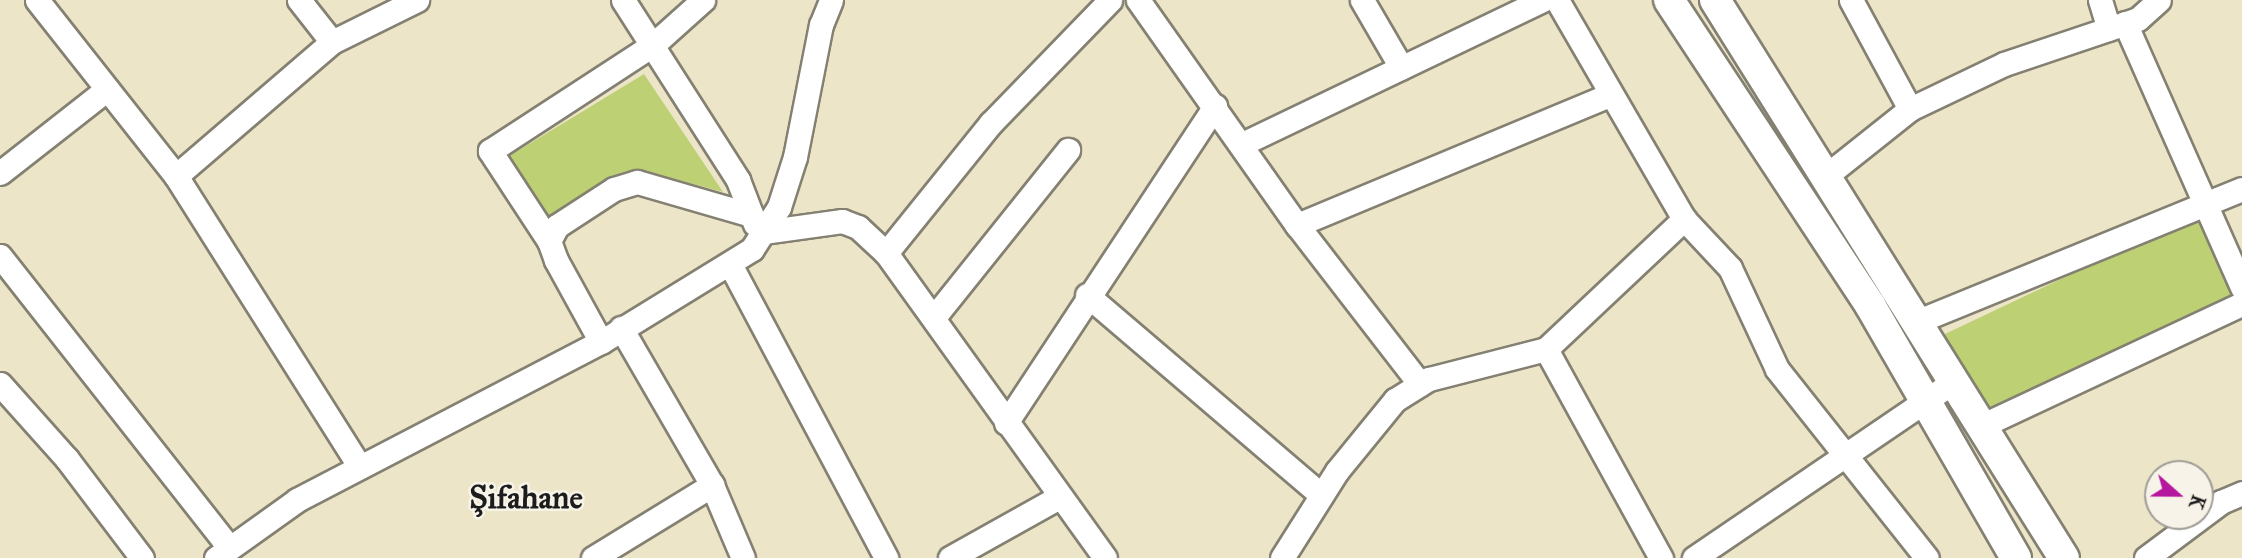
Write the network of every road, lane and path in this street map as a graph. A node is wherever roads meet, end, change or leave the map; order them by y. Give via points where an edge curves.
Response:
1 (37, 0) edge
2 (299, 0) edge
3 (416, 0) edge
4 (623, 0) edge
5 (703, 0) edge
6 (831, 0) edge
7 (1110, 0) edge
8 (1138, 0) edge
9 (1362, 0) edge
10 (1542, 0) edge
11 (1557, 0) edge
12 (1669, 0) edge
13 (1715, 0) edge
14 (1850, 0) edge
15 (2101, 0) edge
16 (2159, 0) edge
17 (2117, 26) junction
18 (332, 42) junction
19 (654, 44) junction
20 (1401, 67) junction
21 (107, 89) junction
22 (1609, 95) junction
23 (1215, 106) junction
24 (1910, 109) junction
25 (1242, 144) junction
26 (1068, 150) dead end
27 (0, 173) edge
28 (1827, 175) junction
29 (176, 176) junction
30 (2242, 189) edge
31 (2207, 207) junction
32 (1684, 219) junction
33 (1297, 225) junction
34 (756, 232) junction
35 (549, 241) junction
36 (887, 253) junction
37 (0, 256) edge
38 (731, 267) junction
39 (2242, 287) edge
40 (1087, 295) junction
41 (2242, 304) edge
42 (934, 316) junction
43 (1916, 322) junction
44 (621, 328) junction
45 (601, 342) junction
46 (1546, 349) junction
47 (1954, 382) junction
48 (0, 384) edge
49 (1420, 384) junction
50 (1924, 403) junction
51 (1006, 423) junction
52 (1981, 426) junction
53 (1846, 454) junction
54 (359, 467) junction
55 (712, 485) junction
56 (2242, 493) edge
57 (1321, 495) junction
58 (1059, 497) junction
59 (222, 553) edge
60 (142, 558) edge
61 (593, 558) edge
62 (743, 558) edge
63 (886, 558) edge
64 (950, 558) edge
65 (1105, 558) edge
66 (1282, 558) edge
67 (1661, 558) edge
68 (1695, 558) edge
69 (1927, 558) edge
70 (2016, 558) edge
71 (2064, 558) edge
72 (2146, 558) edge

1 - 21 street
2 - 18 street
3 - 18 street
4 - 19 street
5 - 19 street
6 - 34 street via 821,25 795,157 779,207
7 - 36 street via 991,123
8 - 23 street
9 - 20 street
10 - 20 street
11 - 22 street
12 - 50 main road via 1870,305
13 - 28 main road
14 - 24 street
15 - 17 street
16 - 17 street via 2150,12
17 - 24 street via 2004,64
17 - 31 street
18 - 29 street
19 - 34 street via 738,180
19 - 35 street via 490,151
20 - 25 street
21 - 27 street
21 - 29 street
22 - 32 street
22 - 33 street
23 - 25 street
23 - 40 street
24 - 28 street
25 - 33 street
26 - 42 street
28 - 43 main road
29 - 54 street
30 - 31 street
31 - 39 street
31 - 43 street
32 - 46 street
32 - 53 street via 1730,268 1777,369
33 - 49 street
34 - 35 street via 637,182 614,188 556,226
34 - 36 street via 842,221 858,228
34 - 38 street
35 - 45 street
36 - 42 street
37 - 59 street
38 - 44 street
38 - 63 street
40 - 51 street
40 - 57 street
41 - 52 street
42 - 51 street
43 - 47 main road
44 - 45 street
44 - 55 street
45 - 54 street via 429,435
46 - 49 street
46 - 67 street
47 - 50 street
47 - 52 main road
48 - 60 street via 66,459
49 - 57 street via 1395,400 1366,432
50 - 53 street
50 - 70 main road
51 - 58 street
52 - 71 main road
53 - 68 street
53 - 69 street
54 - 59 street via 297,500
55 - 61 street
55 - 62 street
56 - 72 street via 2221,502
57 - 66 street
58 - 64 street
58 - 65 street

